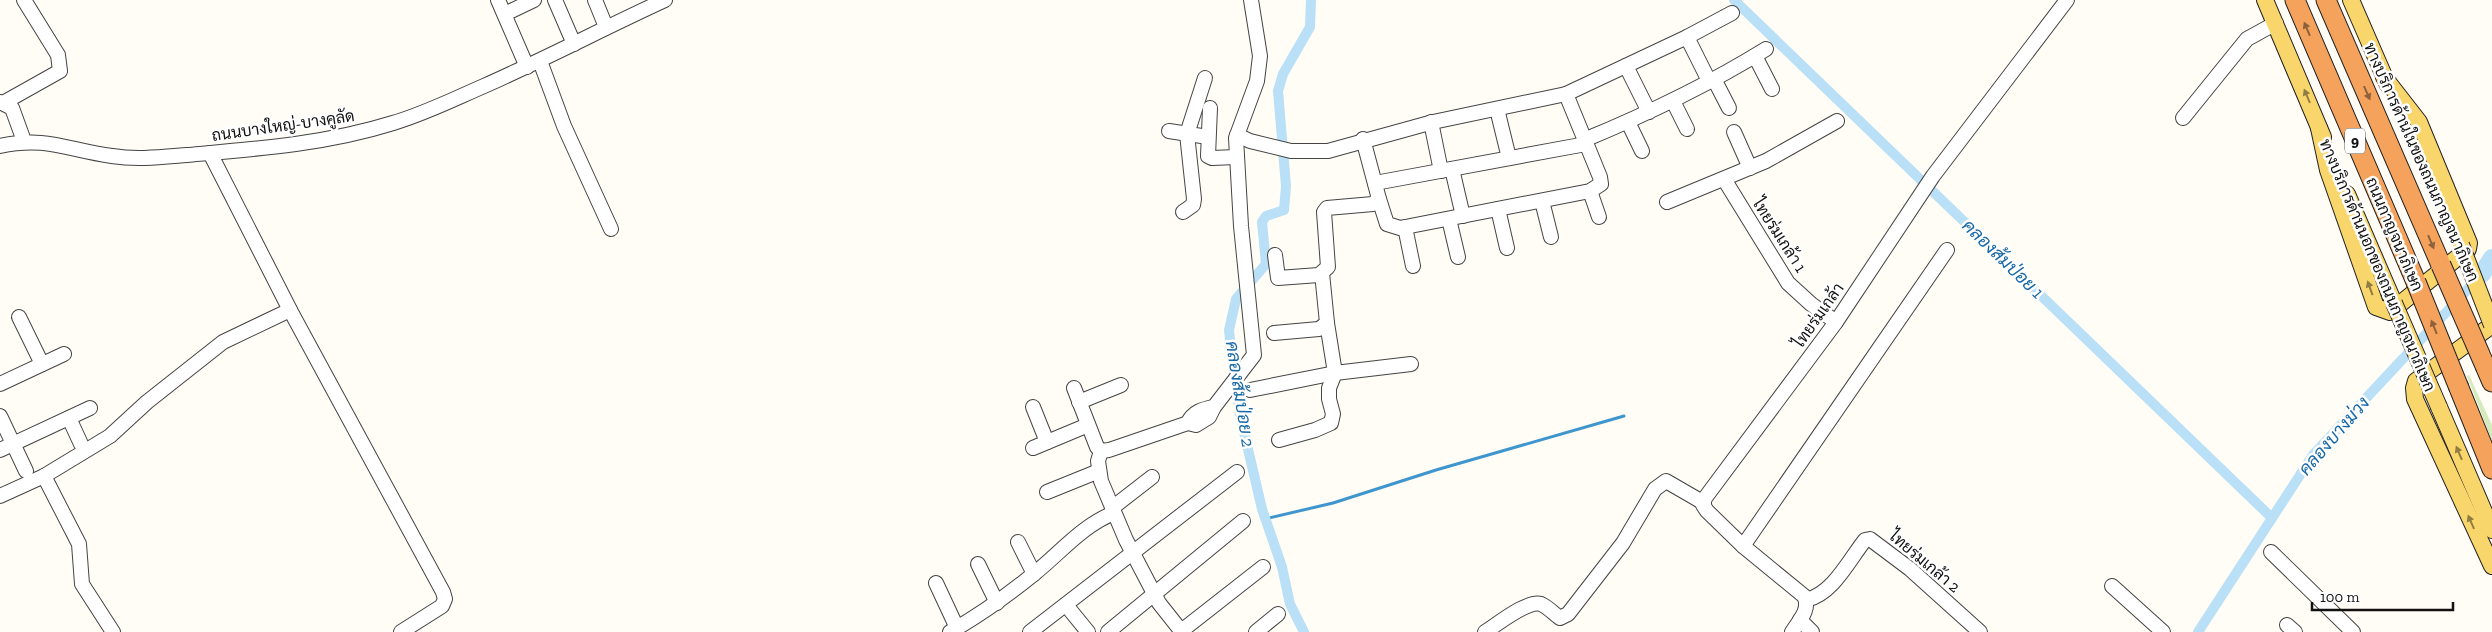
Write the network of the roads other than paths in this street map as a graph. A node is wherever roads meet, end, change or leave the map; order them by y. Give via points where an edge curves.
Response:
1 (24, 0) edge
2 (498, 0) edge
3 (534, 0) edge
4 (555, 0) edge
5 (595, 0) edge
6 (665, 0) edge
7 (1251, 0) edge
8 (2067, 0) edge
9 (2265, 0) edge
10 (2295, 0) edge
11 (2326, 0) edge
12 (2351, 0) edge
13 (511, 11) dead end
14 (1732, 13) dead end
15 (2276, 24) junction
16 (606, 28) junction
17 (1687, 37) junction
18 (574, 44) junction
19 (533, 64) junction
20 (1626, 66) junction
21 (2384, 77) junction
22 (1205, 78) dead end
23 (1712, 80) junction
24 (1772, 89) dead end
25 (1566, 94) junction
26 (1673, 101) junction
27 (1, 102) edge
28 (1210, 108) dead end
29 (1728, 108) dead end
30 (1497, 109) junction
31 (1649, 112) junction
32 (2183, 118) dead end
33 (1837, 120) dead end
34 (1431, 122) junction
35 (1628, 122) junction
36 (2319, 128) junction
37 (1687, 129) dead end
38 (1169, 131) dead end
39 (1734, 132) dead end
40 (1187, 134) junction
41 (1237, 135) junction
42 (1208, 137) junction
43 (1363, 139) junction
44 (24, 141) junction
45 (1585, 142) junction
46 (0, 146) edge
47 (1642, 151) dead end
48 (210, 153) junction
49 (1236, 157) junction
50 (1509, 158) junction
51 (1750, 168) junction
52 (1446, 170) junction
53 (1724, 179) junction
54 (1375, 183) junction
55 (1590, 191) junction
56 (1379, 199) junction
57 (1542, 201) junction
58 (1667, 202) dead end
59 (1498, 209) junction
60 (1183, 212) dead end
61 (1456, 217) junction
62 (1599, 217) dead end
63 (1405, 227) junction
64 (611, 229) dead end
65 (1551, 237) dead end
66 (1507, 248) dead end
67 (1948, 250) dead end
68 (1275, 255) dead end
69 (1458, 257) dead end
70 (1413, 266) dead end
71 (1322, 273) junction
72 (290, 310) junction
73 (19, 317) dead end
74 (1327, 322) junction
75 (1836, 322) junction
76 (2492, 325) edge
77 (1274, 333) dead end
78 (64, 354) dead end
79 (42, 364) junction
80 (1411, 364) dead end
81 (1335, 373) junction
82 (2489, 375) edge
83 (0, 384) edge
84 (1122, 385) dead end
85 (1250, 390) dead end
86 (1033, 407) dead end
87 (90, 408) dead end
88 (0, 416) edge
89 (68, 418) junction
90 (1088, 425) junction
91 (1279, 440) dead end
92 (1047, 442) junction
93 (13, 444) junction
94 (80, 444) dead end
95 (1033, 448) dead end
96 (0, 450) edge
97 (1101, 451) junction
98 (2492, 468) edge
99 (26, 471) dead end
100 (1099, 471) junction
101 (1237, 472) dead end
102 (44, 476) junction
103 (1152, 477) dead end
104 (1047, 492) dead end
105 (0, 496) edge
106 (1704, 503) junction
107 (1113, 510) junction
108 (1243, 521) dead end
109 (2492, 530) edge
110 (1018, 542) dead end
111 (1743, 546) junction
112 (2271, 552) dead end
113 (1132, 554) junction
114 (978, 564) dead end
115 (2492, 566) edge
116 (1264, 567) dead end
117 (1034, 574) junction
118 (936, 584) dead end
119 (2112, 586) dead end
120 (1154, 595) junction
121 (1806, 600) junction
122 (997, 603) junction
123 (1066, 605) junction
124 (1278, 614) dead end
125 (1800, 620) junction
126 (953, 630) edge
127 (113, 632) edge
128 (401, 632) edge
129 (1030, 632) edge
130 (1088, 632) edge
131 (1108, 632) edge
132 (1181, 632) edge
133 (1256, 632) edge
134 (1485, 632) edge
135 (1792, 632) edge
136 (1812, 632) edge
137 (1980, 632) edge
138 (2163, 632) edge
139 (2353, 632) edge

1 - 27 street via 58,55 60,71
2 - 19 street
3 - 13 street
4 - 18 street
5 - 16 street
6 - 16 street, ถนนบางใหญ่-บางคูลัด
7 - 41 street via 1260,56 1257,81
8 - 75 street, ไทยร่มเกล้า via 1933,176
9 - 15 main road, ทางบริการด้านนอกของถนนกาญจนาภิเษก
98 -> 10 highway, ถนนกาญจนาภิเษก / 9, bridge
11 -> 82 highway, ถนนกาญจนาภิเษก / 9, bridge
12 - 21 main road, ทางบริการด้านในของถนนกาญจนาภิเษก
14 - 17 street
15 - 32 street via 2247,39
36 -> 15 main road, ทางบริการด้านนอกของถนนกาญจนาภิเษก
16 - 18 street, ถนนบางใหญ่-บางคูลัด
17 - 20 street
17 - 23 street
18 - 19 street, ถนนบางใหญ่-บางคูลัด
19 - 48 street, ถนนบางใหญ่-บางคูลัด via 452,101 385,125 313,142
19 - 64 street
20 - 25 street
20 - 31 street
21 -> 36 main road via 2419,122 2468,243 2468,249 2390,312 2376,306 2328,170
21 - 76 main road, ทางบริการด้านในของถนนกาญจนาภิเษก, bridge via 2461,245
22 - 40 street
23 - 24 street via 1760,52
23 - 26 street
23 - 29 street
25 - 30 street
25 - 45 street
26 - 31 street
26 - 37 street
27 - 44 street via 12,108
28 - 42 street
30 - 34 street
30 - 50 street
31 - 35 street
33 - 51 street
34 - 43 street
34 - 52 street
35 - 45 street
35 - 47 street
109 -> 36 main road, ทางบริการด้านนอกของถนนกาญจนาภิเษก, bridge
38 - 40 street
39 - 51 street
40 - 42 street
40 - 60 street via 1194,200 1193,205
41 - 43 street via 1291,151 1328,150
41 - 49 street
42 - 49 street via 1208,156
43 - 54 street
44 - 46 street, ถนนบางใหญ่-บางคูลัด
44 - 48 street, ถนนบางใหญ่-บางคูลัด via 51,142 111,156 145,159
45 - 50 street
45 - 55 street via 1601,184
48 - 72 street
49 - 97 street via 1254,356 1203,421
50 - 52 street
51 - 53 street
52 - 54 street
52 - 61 street
53 - 58 street
53 - 75 street, ไทยร่มเกล้า 1 via 1788,283
54 - 56 street
55 - 57 street
55 - 62 street
56 - 63 street via 1387,224 1395,228
56 - 71 street via 1373,204 1327,208 1324,212 1328,267
57 - 59 street
57 - 65 street
59 - 61 street
59 - 66 street
61 - 63 street
61 - 69 street
63 - 70 street
67 - 111 street
68 - 71 street via 1278,278
71 - 74 street
72 - 102 street via 223,342 110,436
72 - 128 street via 444,592 442,606
73 - 79 street
74 - 77 street via 1319,330
74 - 81 street
75 - 106 street, ไทยร่มเกล้า
115 -> 76 main road via 2415,398 2414,388 2416,381
78 - 79 street
79 - 83 street
80 - 81 street
81 - 85 street
81 - 91 street via 1329,388 1333,414 1331,423
84 - 90 street via 1077,395
86 - 92 street
87 - 89 street
88 - 93 street
89 - 93 street
89 - 94 street
90 - 92 street
90 - 97 street
92 - 95 street
93 - 96 street
93 - 99 street
97 - 100 street
100 - 104 street
100 - 107 street
101 - 113 street
102 - 105 street
102 - 127 street via 79,544 82,584
103 - 107 street
106 - 111 street via 1706,511
106 - 134 street via 1666,481 1661,483 1623,543 1568,614 1560,618 1537,603 1515,612
107 - 113 street
107 - 117 street via 1090,525
108 - 120 street
110 - 117 street
111 - 121 street
112 - 139 street
113 - 120 street
113 - 123 street
114 - 122 street
116 - 132 street
117 - 122 street
118 - 126 street
119 - 138 street
120 - 131 street
120 - 132 street
121 - 125 street via 1806,610
121 - 137 street, ไทยร่มเกล้า 2 via 1827,589 1865,540 1870,539 1910,569
122 - 126 street
123 - 129 street
123 - 130 street
124 - 133 street
125 - 135 street
125 - 136 street

